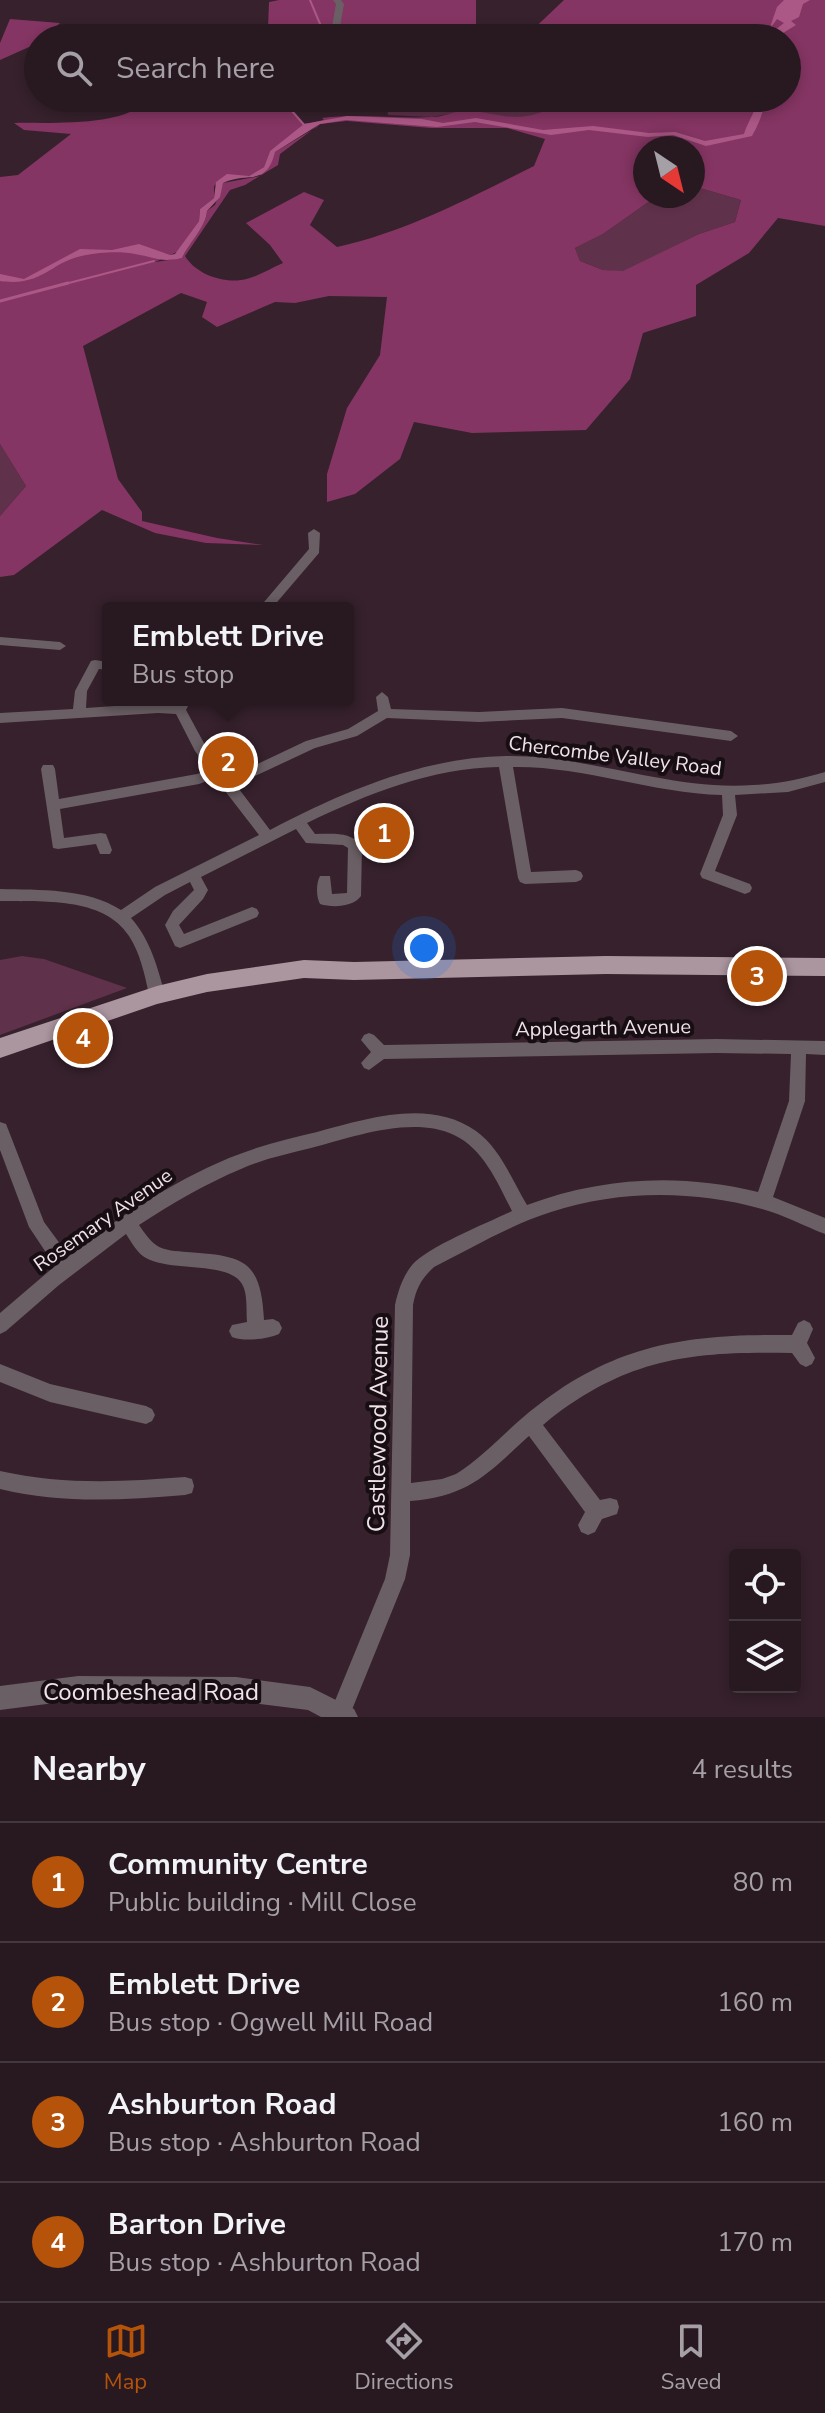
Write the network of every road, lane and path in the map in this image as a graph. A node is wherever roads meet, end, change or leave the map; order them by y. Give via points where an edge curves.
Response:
1 (337, 0) edge
2 (336, 24) edge
3 (314, 533) dead end
4 (270, 602) edge
5 (0, 641) edge
6 (60, 646) dead end
7 (96, 663) edge
8 (382, 697) dead end
9 (174, 706) edge
10 (182, 706) edge
11 (79, 713) junction
12 (385, 713) junction
13 (0, 718) edge
14 (731, 736) dead end
15 (505, 761) junction
16 (48, 769) dead end
17 (219, 771) junction
18 (825, 777) edge
19 (229, 783) junction
20 (728, 790) junction
21 (52, 805) junction
22 (299, 822) junction
23 (268, 837) junction
24 (105, 850) dead end
25 (193, 874) junction
26 (576, 876) dead end
27 (325, 880) dead end
28 (745, 888) dead end
29 (0, 895) edge
30 (252, 913) dead end
31 (121, 917) junction
32 (825, 967) edge
33 (157, 995) junction
34 (369, 1040) dead end
35 (799, 1046) junction
36 (0, 1048) edge
37 (825, 1048) edge
38 (0, 1129) edge
39 (763, 1201) junction
40 (523, 1215) junction
41 (129, 1224) junction
42 (825, 1226) edge
43 (68, 1269) junction
44 (0, 1325) edge
45 (255, 1330) dead end
46 (802, 1344) dead end
47 (0, 1373) edge
48 (147, 1415) dead end
49 (530, 1423) junction
50 (0, 1480) edge
51 (185, 1486) dead end
52 (401, 1493) junction
53 (598, 1514) dead end
54 (0, 1698) edge
55 (343, 1715) edge

1 - 2 street
3 - 4 street via 315,550
5 - 6 street via 27,649
7 - 11 street via 81,691
8 - 12 street
9 - 11 street
10 - 17 street via 200,748
11 - 13 street
12 - 14 street via 562,713
12 - 19 street via 352,733 311,744
15 - 20 street, Chercombe Valley Road
15 - 22 street, Chercombe Valley Road via 408,779
15 - 26 street via 525,878
16 - 21 street
17 - 19 street
17 - 21 street
18 - 20 street, Chercombe Valley Road via 774,789
19 - 23 street
20 - 28 street via 730,815 707,874
21 - 24 street via 58,844 101,838
22 - 23 street, Chercombe Valley Road
22 - 27 street via 311,839 346,840 355,846 354,896 325,900
23 - 25 street, Chercombe Valley Road
25 - 30 street via 201,890 172,925 180,942
25 - 31 street, Chercombe Valley Road
29 - 31 street via 58,897
31 - 33 street via 144,952
32 - 33 main road via 304,969
33 - 36 main road
34 - 35 street, Applegarth Avenue via 375,1058
35 - 37 street, Applegarth Avenue
35 - 39 street via 797,1101
38 - 43 street via 37,1227
39 - 40 street, Castlewood Avenue via 694,1188 629,1188 584,1195
39 - 42 street, Castlewood Avenue
40 - 41 street, Rosemary Avenue via 494,1165 468,1135 410,1121 356,1129 260,1155 202,1180
40 - 52 street, Castlewood Avenue via 428,1261 407,1287
41 - 43 street, Rosemary Avenue
41 - 45 street via 155,1254 239,1270 249,1280
43 - 44 street, Rosemary Avenue
46 - 49 street via 675,1347 599,1376
47 - 48 street via 50,1393
49 - 52 street via 474,1474 454,1485
49 - 53 street
50 - 51 street via 29,1488
52 - 55 street, Castlewood Avenue via 395,1579
54 - 55 street, Coombeshead Road via 78,1688 236,1689 310,1699

